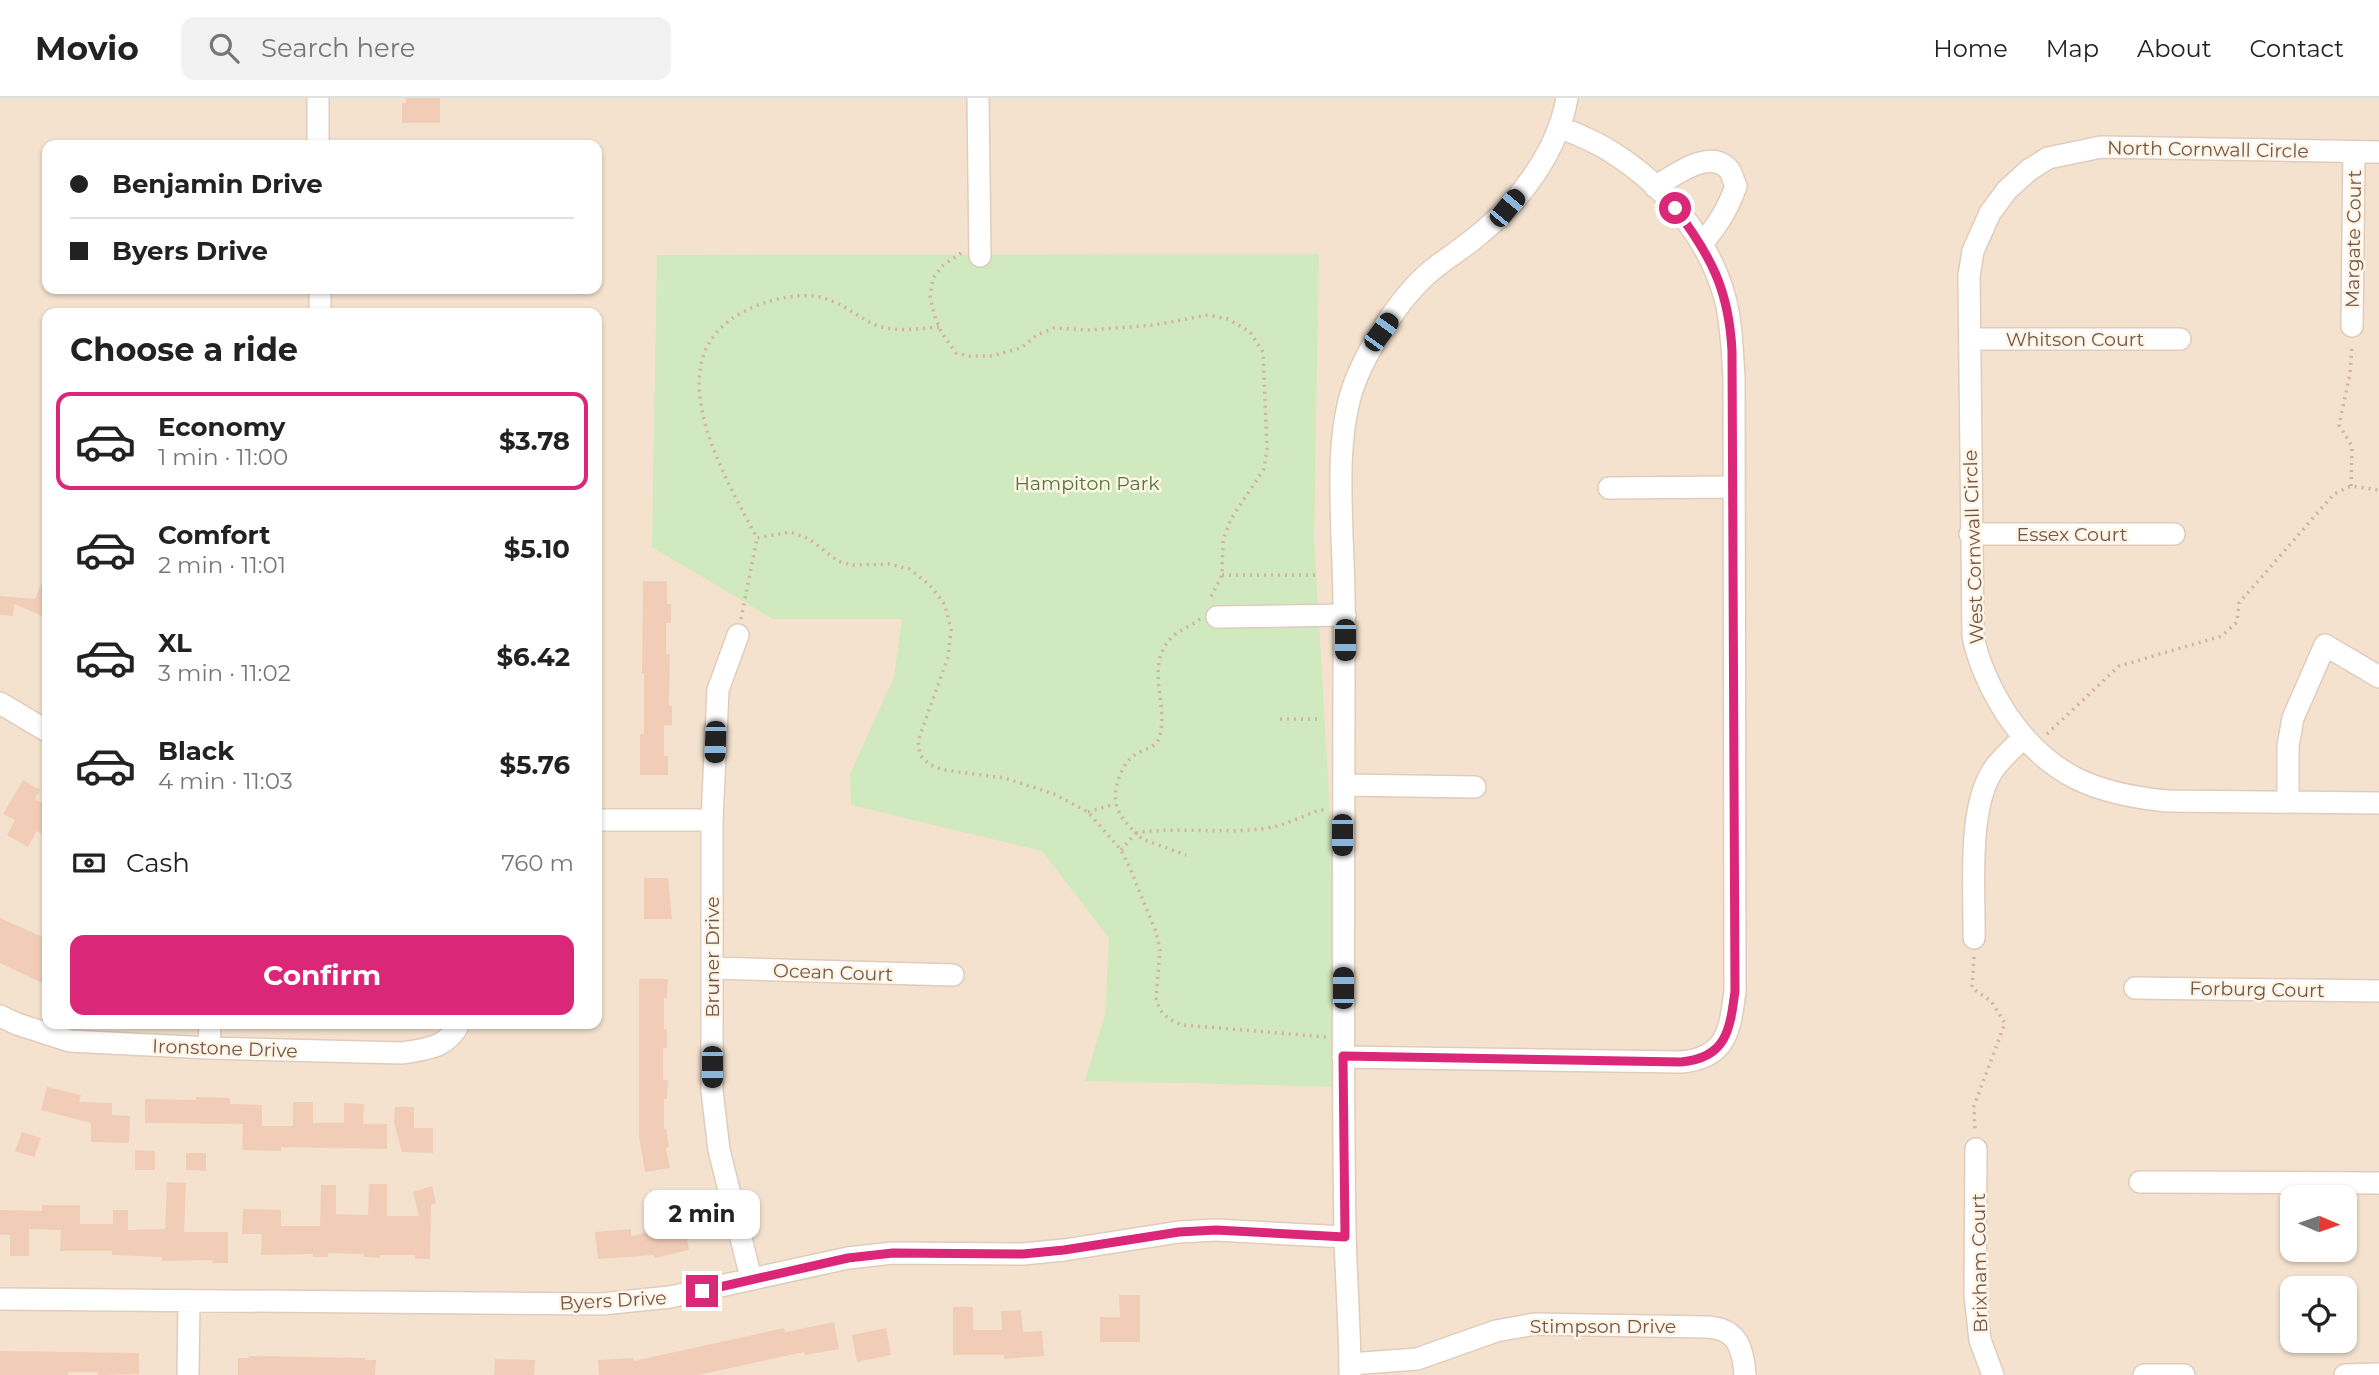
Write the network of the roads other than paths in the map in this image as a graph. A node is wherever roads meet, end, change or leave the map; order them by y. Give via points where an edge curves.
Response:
1 (318, 98) edge
2 (978, 98) edge
3 (1567, 98) edge
4 (1560, 127) junction
5 (318, 140) edge
6 (2354, 152) junction
7 (2379, 152) edge
8 (1655, 187) junction
9 (2007, 190) joint
10 (1702, 244) junction
11 (980, 250) road end
12 (2353, 326) road end
13 (1970, 339) junction
14 (2180, 339) dead end
15 (1734, 487) junction
16 (1609, 488) dead end
17 (1970, 534) junction
18 (2174, 534) dead end
19 (1210, 611) road end
20 (1345, 615) junction
21 (738, 635) road end
22 (2379, 677) edge
23 (0, 702) edge
24 (42, 729) edge
25 (2028, 743) junction
26 (1344, 785) junction
27 (1475, 787) dead end
28 (2288, 802) junction
29 (2379, 803) edge
30 (602, 820) edge
31 (712, 820) junction
32 (1974, 938) road end
33 (712, 968) junction
34 (953, 975) dead end
35 (2135, 988) dead end
36 (2379, 991) edge
37 (0, 1016) edge
38 (210, 1029) edge
39 (455, 1031) edge
40 (1343, 1047) junction
41 (209, 1048) junction
42 (1976, 1149) road end
43 (2140, 1182) dead end
44 (2379, 1183) edge
45 (1345, 1237) junction
46 (751, 1278) junction
47 (0, 1299) edge
48 (189, 1302) junction
49 (1350, 1370) edge
50 (2379, 1374) edge
51 (188, 1375) edge
52 (1745, 1375) edge
53 (1993, 1375) edge
54 (2144, 1375) edge
55 (2184, 1375) edge
56 (2345, 1375) edge

1 - 5 street
2 - 11 street
3 - 4 street
4 - 8 street via 1611,151
4 - 20 street via 1525,188 1507,208 1412,290 1355,379 1340,455
6 - 7 street, North Cornwall Circle
6 - 9 street, North Cornwall Circle via 2101,146 2048,158
6 - 12 street, Margate Court
8 - 10 street
8 - 10 street via 1687,167 1705,162 1718,162 1730,171 1736,186 1730,203
9 - 13 street, West Cornwall Circle via 1990,213 1973,251
10 - 15 street via 1725,296 1731,324
13 - 14 street, Whitson Court
13 - 17 street, West Cornwall Circle
15 - 16 street
15 - 40 street via 1735,991 1731,1023 1721,1046 1695,1061 1681,1062
17 - 18 street, Essex Court
17 - 25 street, West Cornwall Circle via 1977,659
19 - 20 street
20 - 26 street
21 - 31 street, Bruner Drive via 718,690
22 - 28 street via 2325,645 2292,718
23 - 24 street
25 - 28 street, West Cornwall Circle via 2050,764 2112,793 2167,801
25 - 32 street via 1995,766 1979,805
26 - 27 street
26 - 40 street
28 - 29 street, West Cornwall Circle
30 - 31 street
31 - 33 street, Bruner Drive
33 - 34 street, Ocean Court
33 - 46 street, Bruner Drive via 712,1091 719,1150
35 - 36 street, Forburg Court
37 - 41 street, Ironstone Drive via 70,1041
38 - 41 street
39 - 41 street, Ironstone Drive via 433,1047 402,1053
40 - 45 street
42 - 53 street, Brixham Court via 1975,1294 1980,1340
43 - 44 street
45 - 46 street, Byers Drive via 1179,1232 1023,1254 893,1253
45 - 49 street
46 - 48 street, Byers Drive via 670,1297 601,1304
47 - 48 street, Byers Drive
48 - 51 street
49 - 52 street, Stimpson Drive via 1417,1359 1496,1331 1535,1324 1706,1326 1733,1336 1743,1352
50 - 56 street
54 - 55 street

